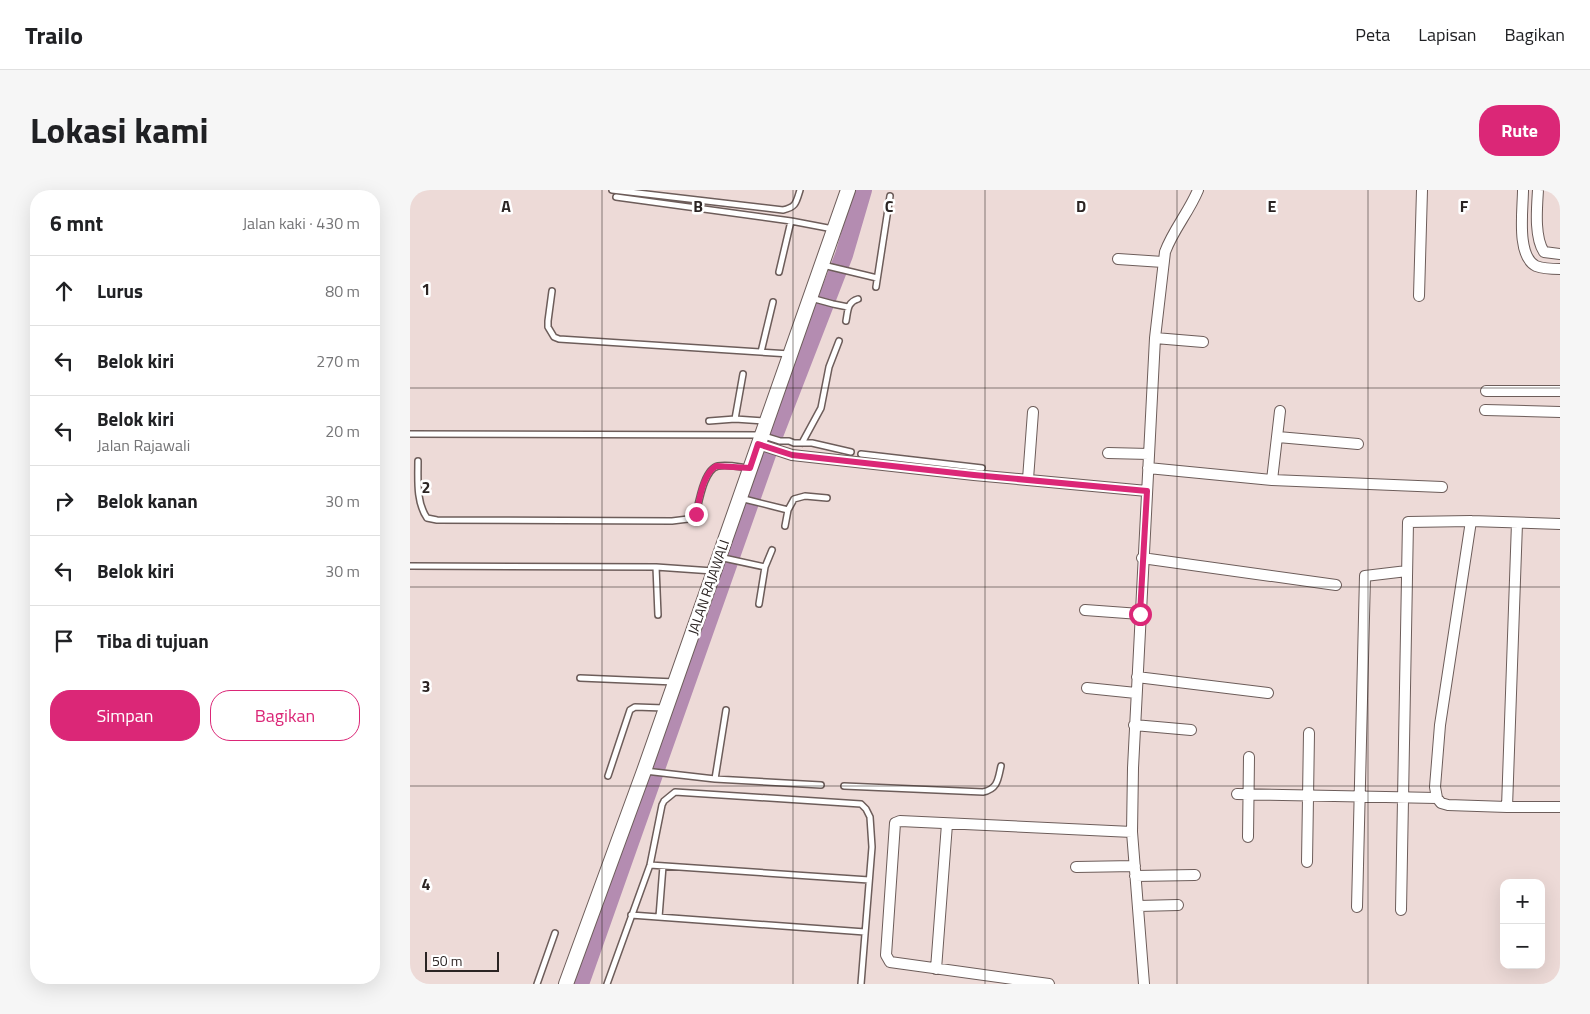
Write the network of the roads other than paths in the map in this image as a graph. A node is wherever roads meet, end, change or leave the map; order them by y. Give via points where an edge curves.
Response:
1 (612, 190) edge
2 (800, 190) edge
3 (848, 190) edge
4 (1198, 190) edge
5 (1422, 190) edge
6 (1523, 190) edge
7 (1538, 190) edge
8 (890, 196) dead end
9 (616, 197) dead end
10 (791, 221) junction
11 (835, 230) junction
12 (1544, 252) junction
13 (1560, 254) edge
14 (1118, 259) dead end
15 (1162, 262) junction
16 (826, 265) junction
17 (1534, 265) junction
18 (1560, 269) edge
19 (779, 272) dead end
20 (877, 278) junction
21 (876, 287) dead end
22 (552, 291) dead end
23 (1419, 296) dead end
24 (816, 299) junction
25 (858, 299) dead end
26 (773, 302) dead end
27 (848, 306) junction
28 (846, 321) dead end
29 (1155, 338) junction
30 (839, 341) dead end
31 (1203, 342) dead end
32 (761, 352) junction
33 (790, 354) junction
34 (743, 374) dead end
35 (1486, 391) dead end
36 (1560, 391) edge
37 (1485, 410) dead end
38 (1280, 411) dead end
39 (1033, 412) dead end
40 (1560, 412) edge
41 (736, 419) junction
42 (708, 421) dead end
43 (766, 421) junction
44 (410, 434) edge
45 (1278, 437) junction
46 (765, 441) junction
47 (802, 443) junction
48 (1358, 444) dead end
49 (851, 452) dead end
50 (1108, 453) dead end
51 (862, 454) dead end
52 (1149, 454) junction
53 (418, 461) dead end
54 (750, 468) junction
55 (982, 468) dead end
56 (1148, 468) junction
57 (1028, 479) junction
58 (1272, 480) junction
59 (1442, 487) dead end
60 (1147, 491) junction
61 (827, 498) dead end
62 (743, 499) junction
63 (788, 510) junction
64 (1470, 521) junction
65 (1517, 523) junction
66 (1560, 524) edge
67 (785, 526) dead end
68 (772, 550) dead end
69 (724, 558) junction
70 (1142, 558) junction
71 (410, 566) edge
72 (656, 567) junction
73 (764, 567) junction
74 (714, 571) junction
75 (1408, 571) junction
76 (1336, 585) dead end
77 (759, 604) dead end
78 (1085, 610) dead end
79 (1140, 614) junction
80 (658, 615) dead end
81 (1137, 677) junction
82 (580, 678) dead end
83 (675, 682) junction
84 (1087, 688) dead end
85 (1136, 693) junction
86 (1268, 693) dead end
87 (666, 708) junction
88 (726, 710) dead end
89 (1134, 725) junction
90 (1192, 730) dead end
91 (1309, 733) dead end
92 (1249, 757) dead end
93 (1001, 766) dead end
94 (647, 771) junction
95 (608, 776) dead end
96 (716, 780) junction
97 (821, 785) dead end
98 (844, 786) dead end
99 (1237, 794) dead end
100 (1249, 794) junction
101 (1308, 796) junction
102 (1360, 796) junction
103 (1403, 797) junction
104 (1437, 798) junction
105 (1507, 807) junction
106 (1560, 807) edge
107 (947, 824) junction
108 (1132, 832) junction
109 (1248, 837) dead end
110 (1307, 862) dead end
111 (650, 865) junction
112 (663, 866) junction
113 (1076, 867) dead end
114 (1135, 871) junction
115 (1195, 876) dead end
116 (869, 880) junction
117 (1178, 905) dead end
118 (1138, 906) junction
119 (1357, 908) dead end
120 (1400, 910) dead end
121 (631, 915) junction
122 (659, 917) junction
123 (555, 932) dead end
124 (865, 932) junction
125 (936, 969) junction
126 (1008, 981) edge
127 (537, 984) edge
128 (566, 984) edge
129 (607, 984) edge
130 (861, 984) edge
131 (1050, 984) edge
132 (1144, 984) edge

1 - 2 lane via 782,210 795,205
3 - 11 street, JALAN RAJAWALI
4 - 15 street via 1169,241
5 - 23 street
6 - 17 street via 1522,245
7 - 12 street via 1537,219 1540,246
8 - 20 lane
9 - 10 lane
10 - 11 lane
10 - 19 lane
11 - 16 street, JALAN RAJAWALI
12 - 13 street
12 - 17 street
14 - 15 street
15 - 29 street
16 - 20 lane
16 - 24 street, JALAN RAJAWALI
17 - 18 street
20 - 21 lane
22 - 32 lane via 548,327 559,339
24 - 27 lane
24 - 33 street, JALAN RAJAWALI
25 - 27 lane
26 - 32 lane
27 - 28 lane
29 - 31 street
29 - 52 street
30 - 47 lane via 829,367 821,408
32 - 33 lane
33 - 43 street, JALAN RAJAWALI
34 - 41 lane
35 - 36 street
37 - 40 street
38 - 45 street
39 - 57 street
41 - 42 lane
41 - 43 lane
43 - 46 street, JALAN RAJAWALI
44 - 46 lane
45 - 48 street
45 - 58 street
46 - 47 lane
46 - 54 street, JALAN RAJAWALI
46 - 57 street via 782,452 802,456
47 - 49 lane
50 - 52 street
51 - 55 lane
52 - 56 street
53 - 54 lane via 422,512 427,518 437,520 688,519 696,514 704,483 712,469 716,466
54 - 62 street, JALAN RAJAWALI
56 - 58 street
56 - 60 street
57 - 60 street
58 - 59 street
60 - 70 street
61 - 63 lane via 799,497 794,499
62 - 63 lane
62 - 69 street, JALAN RAJAWALI
63 - 67 lane
64 - 65 street
64 - 75 street via 1408,522
64 - 104 street via 1440,725
65 - 66 street
65 - 105 street
68 - 73 lane
69 - 73 lane
69 - 74 street, JALAN RAJAWALI
70 - 76 street
70 - 79 street
71 - 72 lane
72 - 74 lane
72 - 80 lane
73 - 77 lane
74 - 83 street, JALAN RAJAWALI
75 - 102 street via 1365,576
75 - 103 street
78 - 79 street
79 - 81 street
81 - 85 street
81 - 86 street
82 - 83 lane
83 - 87 street, JALAN RAJAWALI
84 - 85 street
85 - 89 street
87 - 94 street, JALAN RAJAWALI
87 - 95 lane via 636,707 630,710
88 - 96 lane
89 - 90 street
89 - 108 street
91 - 101 street
92 - 100 street
93 - 98 lane via 996,785 992,790 983,792
94 - 96 lane
94 - 128 street, JALAN RAJAWALI
96 - 97 lane
99 - 100 street
100 - 101 street
100 - 109 street
101 - 102 street
101 - 110 street
102 - 103 street
102 - 119 street
103 - 104 street
103 - 120 street
104 - 105 street via 1448,804
105 - 106 street
107 - 108 street
107 - 125 street
107 - 125 street via 900,821 894,826 886,955 890,962
108 - 114 street
111 - 112 lane
111 - 116 lane via 664,801 675,792 706,793 861,804 870,818
111 - 121 lane
112 - 116 lane
112 - 122 lane
113 - 114 street
114 - 115 street
114 - 118 street
116 - 124 lane
117 - 118 street
118 - 132 street
121 - 122 lane
121 - 129 lane
122 - 124 lane
123 - 127 lane
124 - 130 lane
125 - 126 street
126 - 131 street

